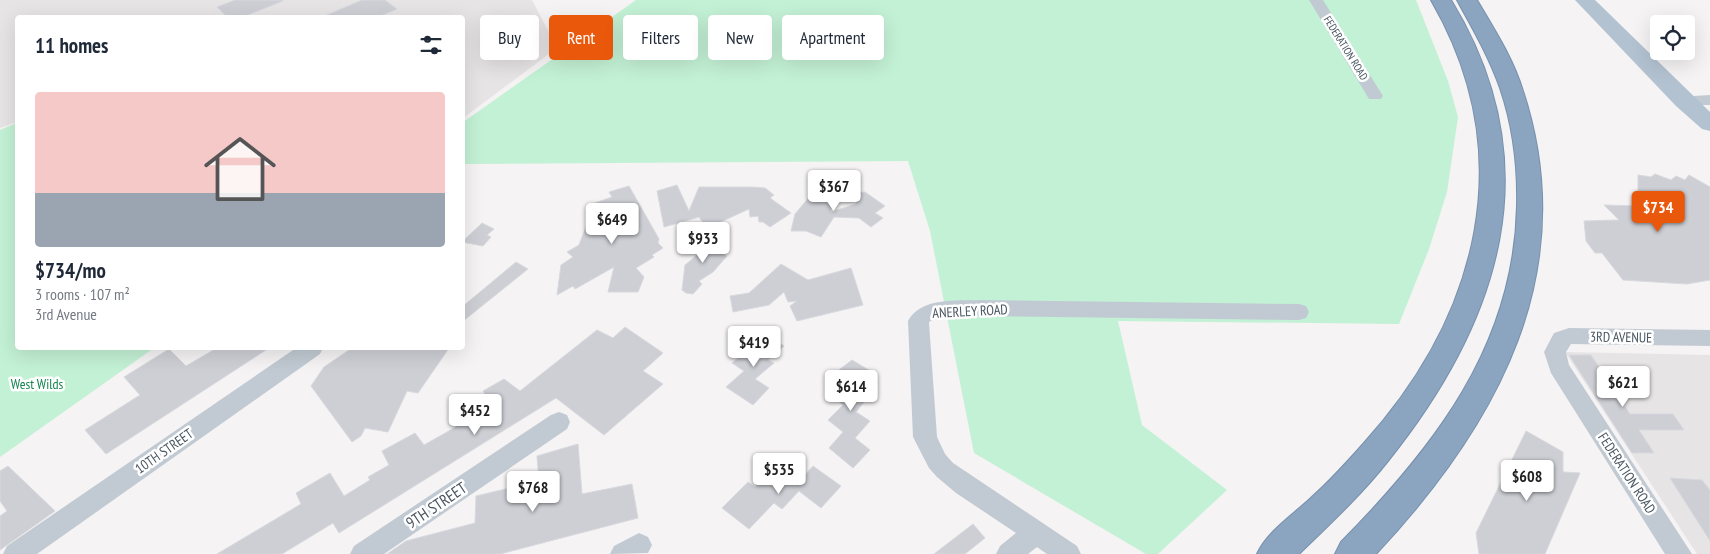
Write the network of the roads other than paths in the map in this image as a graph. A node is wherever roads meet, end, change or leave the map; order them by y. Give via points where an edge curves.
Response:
1 (1316, 0) edge
2 (1441, 0) edge
3 (1468, 0) edge
4 (1584, 0) edge
5 (1605, 0) edge
6 (1375, 96) dead end
7 (1684, 100) junction
8 (1710, 100) edge
9 (1710, 124) edge
10 (1299, 312) dead end
11 (1710, 338) edge
12 (309, 350) edge
13 (1559, 367) joint
14 (559, 422) dead end
15 (1035, 533) junction
16 (16, 554) edge
17 (363, 554) edge
18 (1009, 554) edge
19 (1068, 554) edge
20 (1275, 554) edge
21 (1353, 554) edge
22 (1679, 554) edge

1 - 6 street, FEDERATION ROAD
2 - 20 highway via 1471,59 1490,131 1493,196 1482,268 1463,319 1436,371 1411,408 1343,490
3 - 21 highway via 1500,58 1515,95 1523,127 1531,206 1524,273 1490,374 1469,409 1443,450 1384,522
4 - 7 main road
5 - 8 main road
7 - 8 street
7 - 9 main road
10 - 15 street, ANERLEY ROAD via 980,308 938,311 921,316 918,321 920,375 925,437 930,449 945,470
11 - 13 street, 3RD AVENUE via 1569,336 1562,339 1555,352
12 - 16 street, 10TH STREET
13 - 22 street, FEDERATION ROAD
14 - 17 street, 9TH STREET
15 - 18 street
15 - 19 street, ANERLEY ROAD

